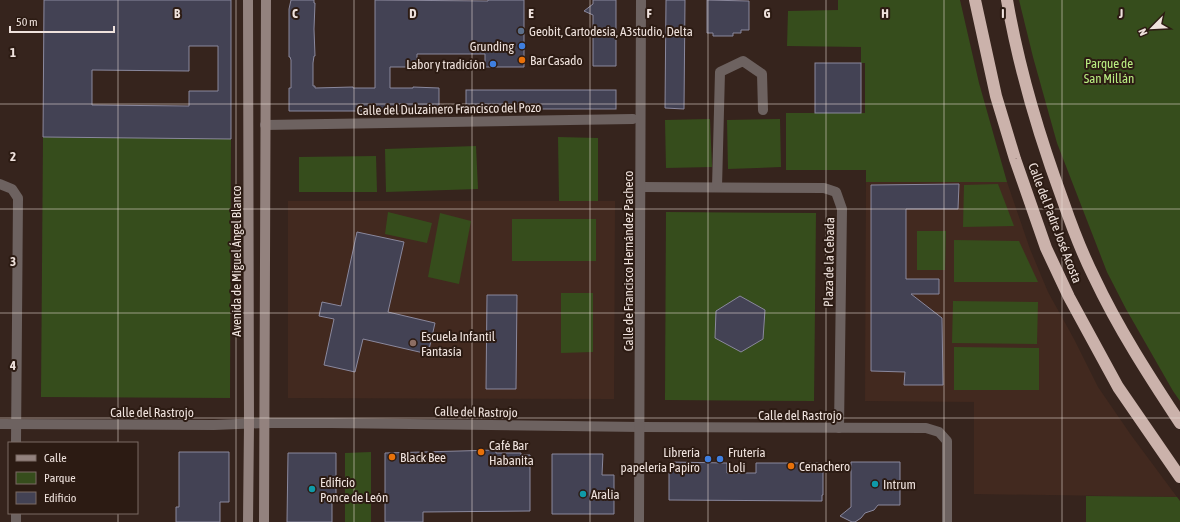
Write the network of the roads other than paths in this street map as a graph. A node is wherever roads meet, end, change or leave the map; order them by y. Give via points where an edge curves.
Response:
1 (248, 0) edge
2 (266, 0) edge
3 (641, 0) edge
4 (975, 0) edge
5 (1007, 0) edge
6 (763, 110) dead end
7 (633, 119) dead end
8 (266, 125) junction
9 (0, 184) edge
10 (641, 187) junction
11 (717, 188) junction
12 (264, 423) junction
13 (1180, 423) edge
14 (0, 424) edge
15 (15, 424) junction
16 (249, 424) junction
17 (640, 427) junction
18 (839, 428) junction
19 (16, 442) edge
20 (1180, 477) edge
21 (248, 522) edge
22 (264, 522) edge
23 (639, 522) edge
24 (947, 522) edge

1 - 16 street, Avenida de Miguel Ángel Blanco
2 - 8 street
3 - 10 street, Calle de Francisco Hernández Pacheco
4 - 20 highway, Calle del Padre José Acosta via 1014,159 1046,248 1069,297 1118,387
5 - 13 highway, Calle del Padre José Acosta via 1025,84 1044,152 1071,224 1093,277 1122,330
6 - 11 street via 762,74 743,61 720,72
7 - 8 street, Calle del Dulzainero Francisco del Pozo
8 - 12 street
9 - 15 street via 12,189 18,198
10 - 11 street, Plaza de la Cebada
10 - 17 street, Calle de Francisco Hernández Pacheco
11 - 18 street, Plaza de la Cebada via 824,188 836,192 842,209
12 - 16 street, Calle del Rastrojo
12 - 17 street, Calle del Rastrojo
12 - 22 street
14 - 15 street, Calle del Rastrojo
15 - 16 street, Calle del Rastrojo
15 - 19 street
16 - 21 street, Avenida de Miguel Ángel Blanco
17 - 18 street, Calle del Rastrojo
17 - 23 street, Calle de Francisco Hernández Pacheco
18 - 24 street, Calle del Rastrojo via 926,428 939,432 947,441

